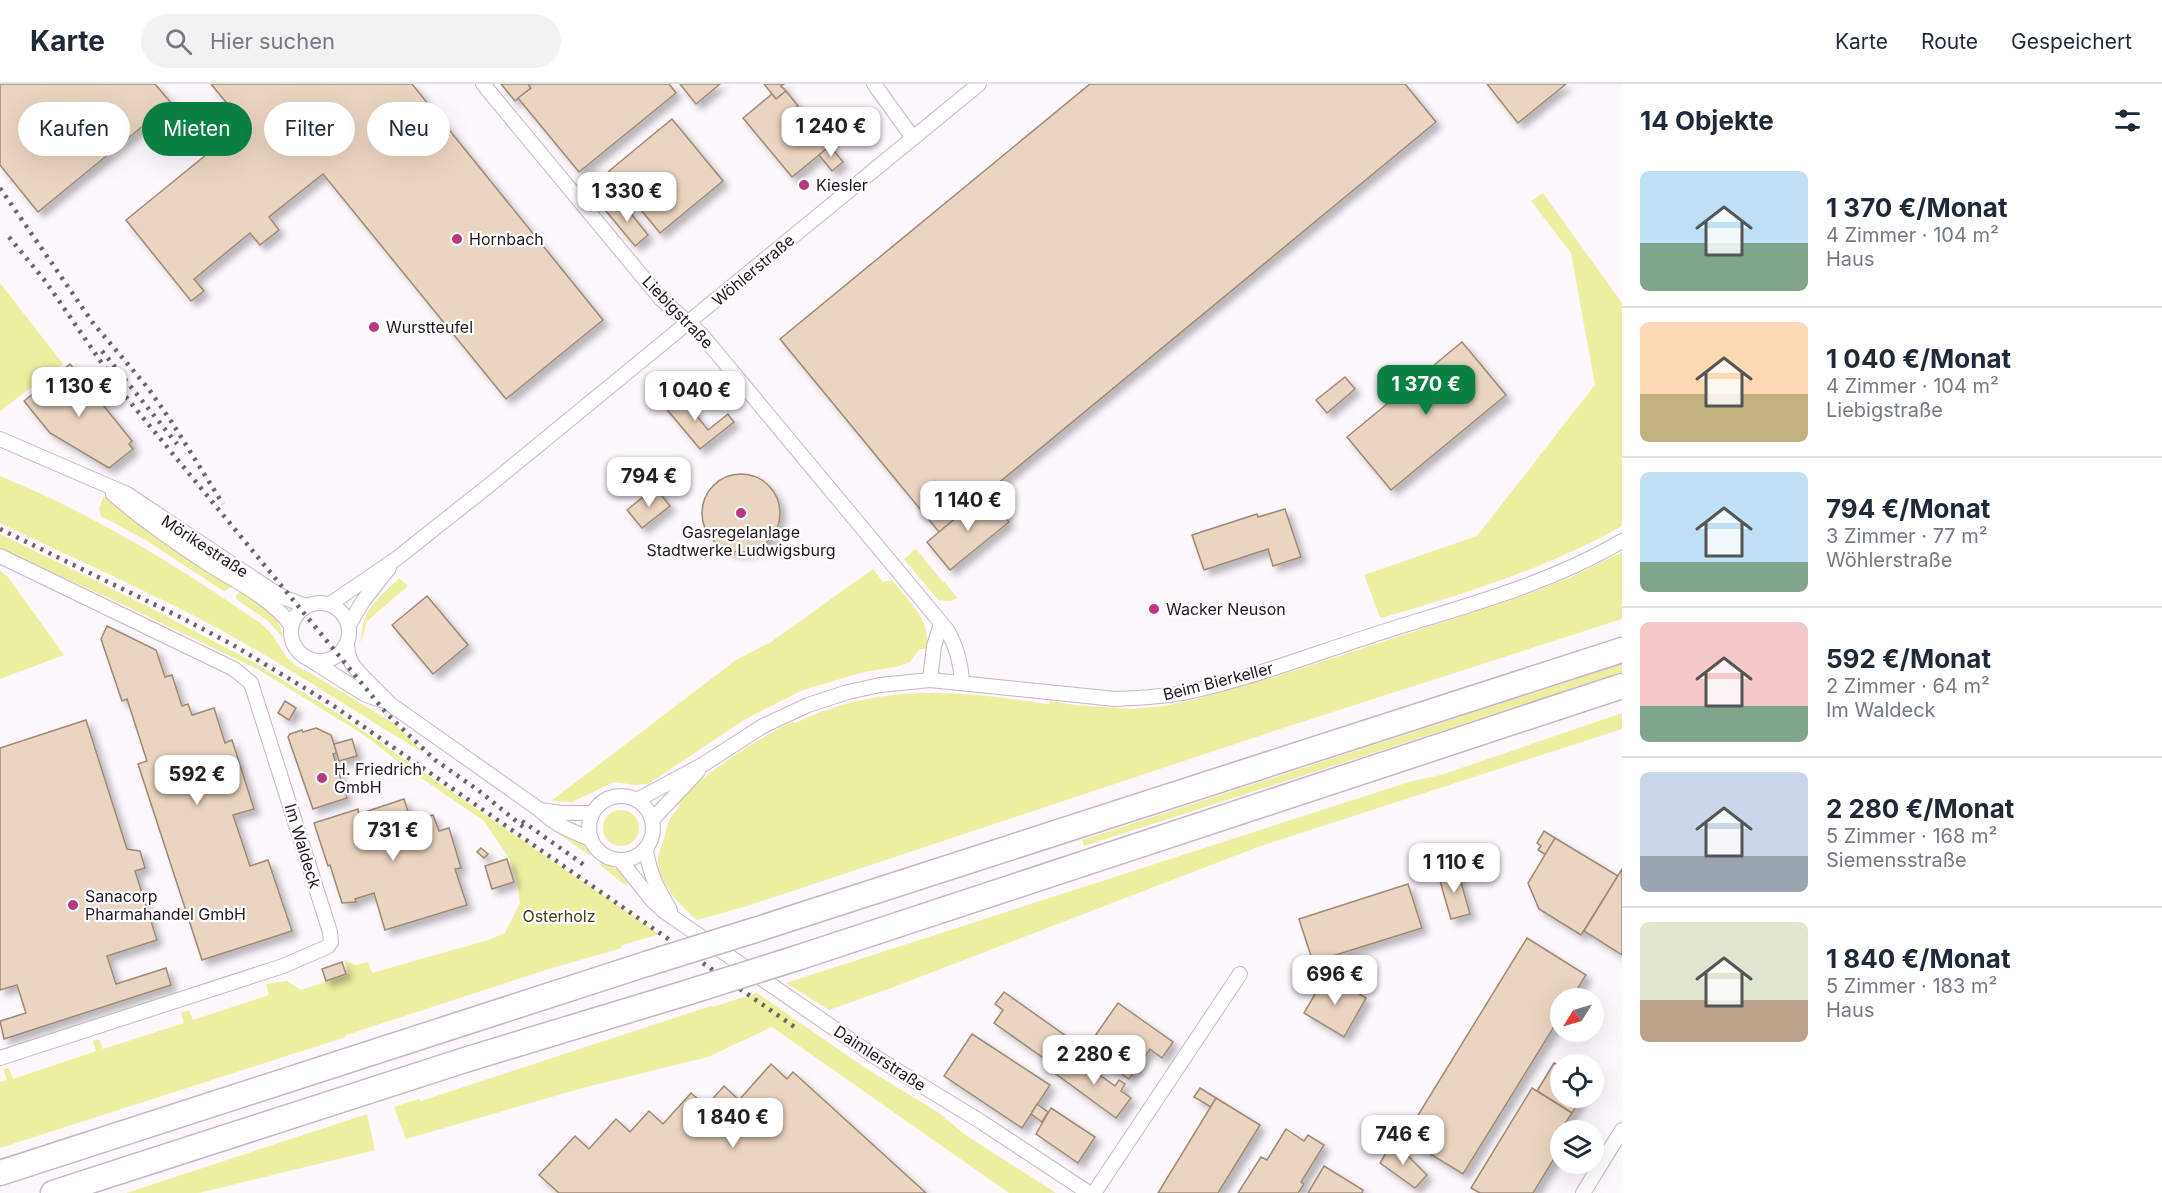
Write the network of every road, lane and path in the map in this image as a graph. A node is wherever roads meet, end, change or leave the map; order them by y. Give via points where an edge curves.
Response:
1 (483, 84) edge
2 (874, 84) edge
3 (979, 84) edge
4 (913, 138) junction
5 (688, 323) junction
6 (0, 439) edge
7 (104, 486) junction
8 (1622, 541) edge
9 (0, 556) edge
10 (396, 559) junction
11 (330, 604) junction
12 (306, 606) junction
13 (941, 624) junction
14 (291, 625) junction
15 (349, 625) junction
16 (347, 644) junction
17 (1622, 650) edge
18 (310, 659) junction
19 (930, 680) junction
20 (962, 682) junction
21 (1622, 686) edge
22 (390, 704) junction
23 (704, 764) junction
24 (637, 801) junction
25 (540, 810) junction
26 (592, 813) junction
27 (652, 820) junction
28 (590, 839) junction
29 (646, 849) junction
30 (621, 860) junction
31 (674, 917) junction
32 (1240, 974) dead end
33 (0, 1058) edge
34 (1622, 1130) edge
35 (0, 1173) edge
36 (53, 1193) edge
37 (1089, 1193) edge
38 (1094, 1193) edge
39 (1583, 1193) edge

1 - 5 street, Liebigstraße via 662,300
2 - 4 street
3 - 4 street, Wöhlerstraße
4 - 5 street, Wöhlerstraße
5 - 10 street, Wöhlerstraße
5 - 13 street, Liebigstraße
6 - 7 street, Mörikestraße
7 - 12 street, Mörikestraße via 126,494 271,590
7 - 14 street, Mörikestraße via 136,514 272,605
8 - 20 street, Beim Bierkeller via 1512,590 1186,692 1115,699
9 - 33 street, Im Waldeck via 234,669 251,683 332,942 283,966
10 - 11 street, Wöhlerstraße
10 - 15 street, Wöhlerstraße
11 - 12 street, Mörikestraße
11 - 15 street via 339,609
12 - 14 street
13 - 19 street
13 - 20 street, Liebigstraße via 957,651
14 - 18 street, Mörikestraße via 292,642
15 - 16 street, Mörikestraße
16 - 18 street via 327,660
16 - 22 street, Mörikestraße via 352,664
17 - 35 highway, bridge
18 - 22 street, Mörikestraße via 366,695
19 - 20 street, Beim Bierkeller
19 - 23 street, Beim Bierkeller via 880,685 808,705 763,726
21 - 36 highway, bridge via 800,957
22 - 25 street, Mörikestraße
23 - 24 street, Beim Bierkeller
23 - 27 street, Beim Bierkeller
24 - 26 street via 617,796 598,805
24 - 27 street
25 - 26 street, Mörikestraße
25 - 28 street, Mörikestraße via 561,826
26 - 28 street
27 - 29 street via 652,835
28 - 30 street via 605,857
29 - 30 street
29 - 31 street, Daimlerstraße via 654,882
30 - 31 street, Daimlerstraße via 652,900
31 - 37 street, Daimlerstraße via 877,1058
32 - 38 street
34 - 39 street

